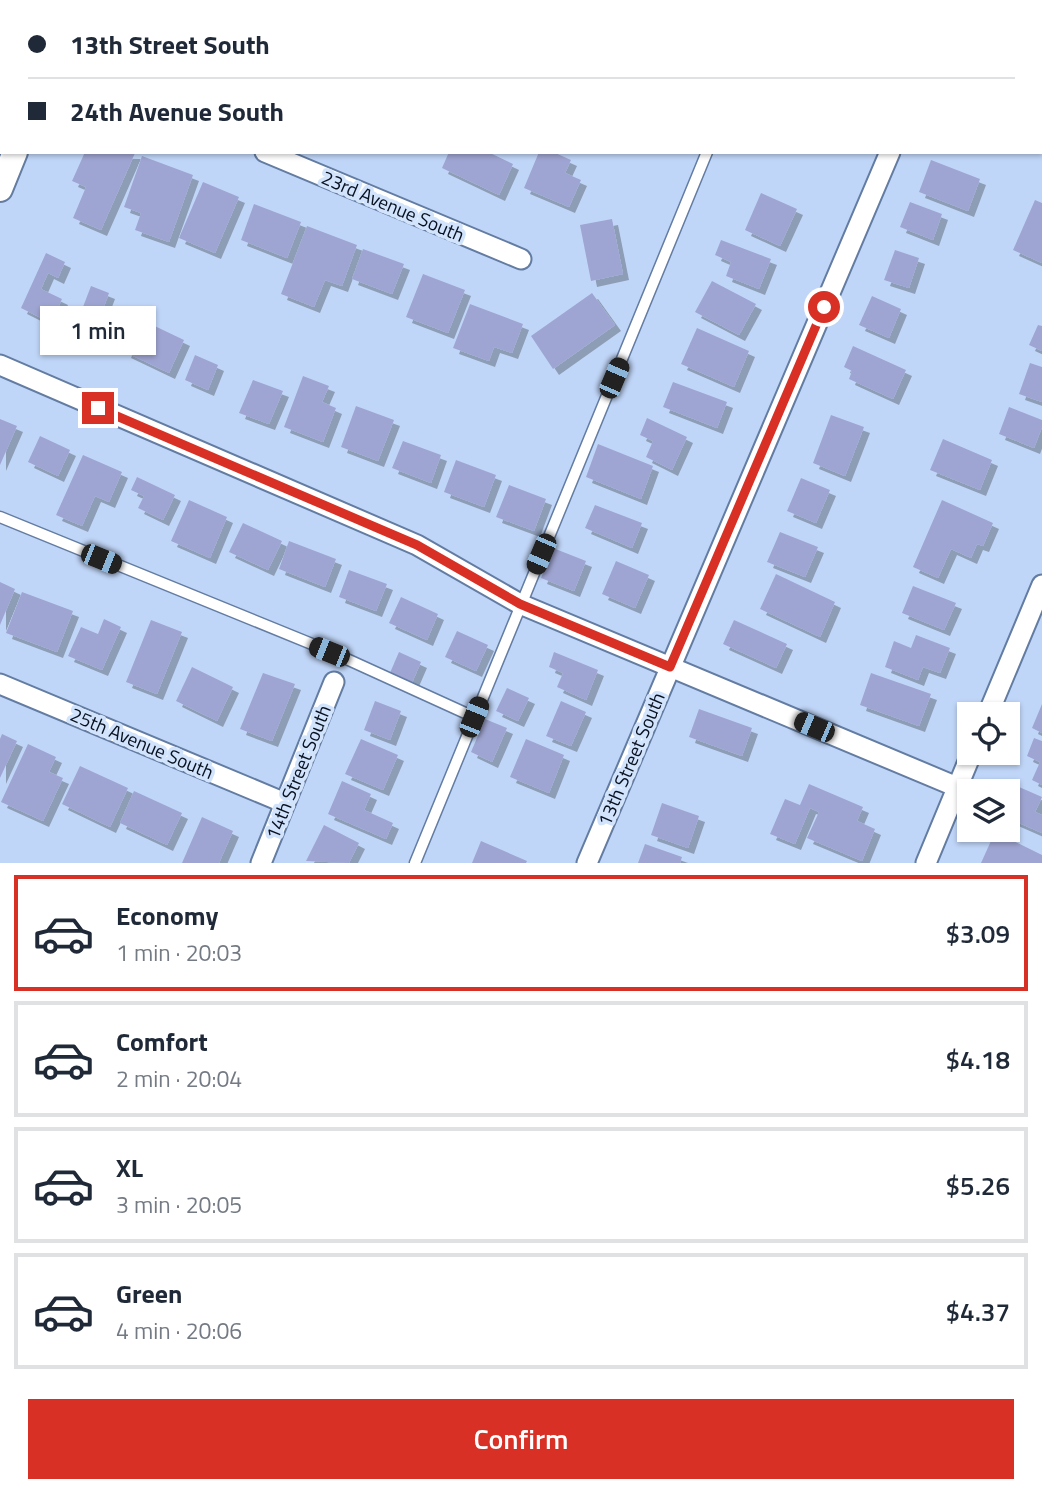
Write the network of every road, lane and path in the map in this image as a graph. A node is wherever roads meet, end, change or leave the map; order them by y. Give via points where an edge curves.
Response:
1 (14, 154) edge
2 (270, 154) edge
3 (707, 154) edge
4 (889, 154) edge
5 (0, 189) edge
6 (521, 259) dead end
7 (0, 365) edge
8 (0, 517) edge
9 (1042, 585) edge
10 (520, 604) junction
11 (670, 667) junction
12 (334, 682) dead end
13 (0, 684) edge
14 (993, 702) edge
15 (474, 717) junction
16 (957, 787) joint
17 (285, 803) junction
18 (261, 863) edge
19 (415, 863) edge
20 (587, 863) edge
21 (926, 863) edge

1 - 5 street
2 - 6 street, 23rd Avenue South
3 - 10 lane
4 - 11 street, 13th Street South
7 - 10 street via 417,545
8 - 15 lane via 329,652
9 - 14 street
10 - 11 street
10 - 15 lane
11 - 16 street
11 - 20 street, 13th Street South
12 - 17 street, 14th Street South
13 - 17 street, 25th Avenue South
15 - 19 lane
16 - 21 street
17 - 18 street, 14th Street South

